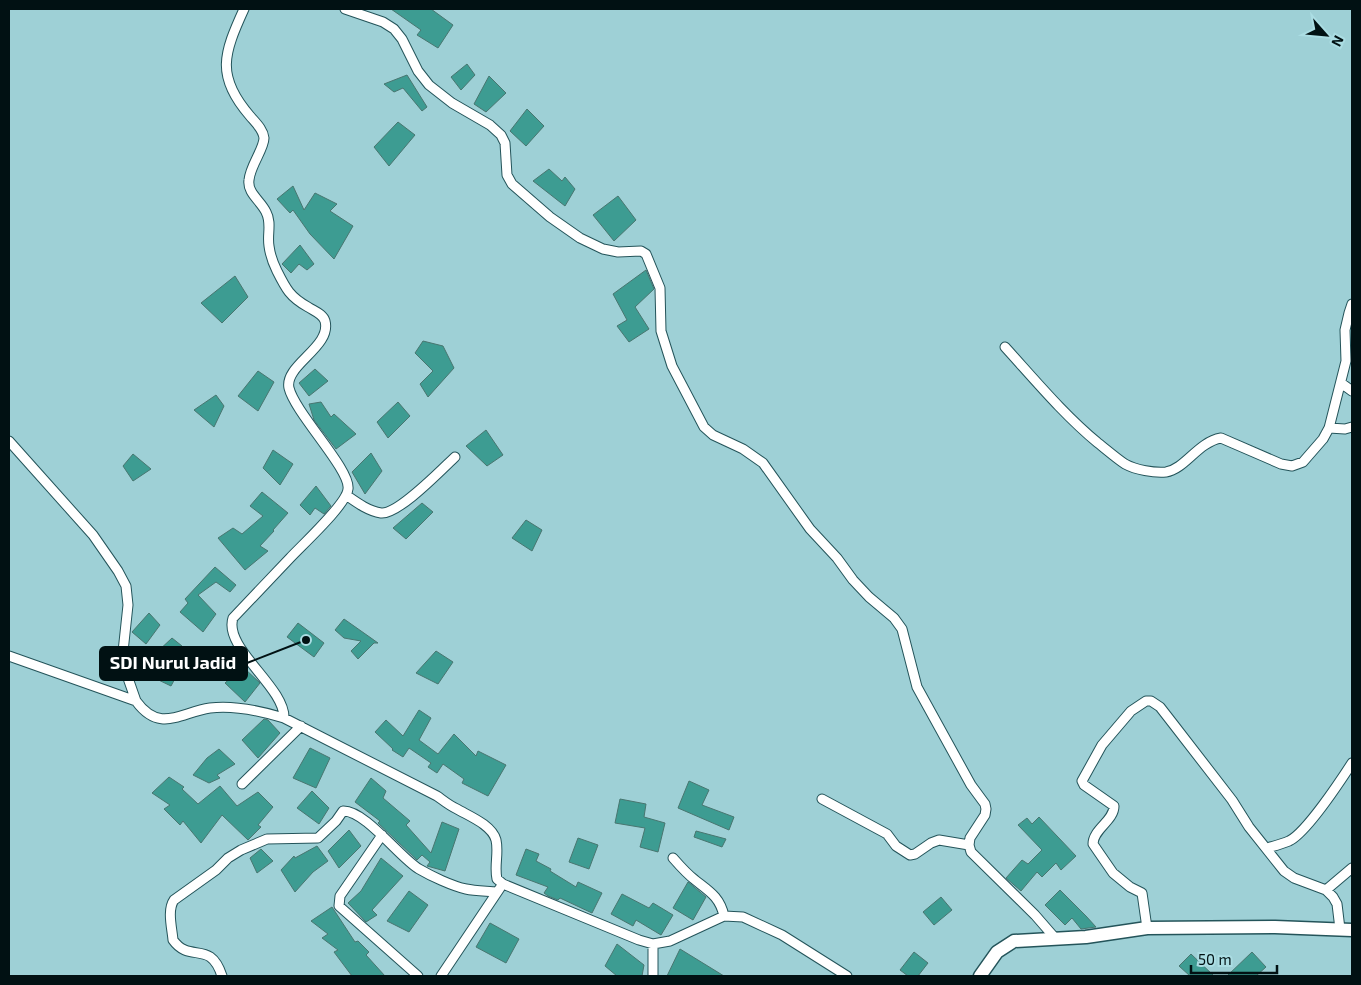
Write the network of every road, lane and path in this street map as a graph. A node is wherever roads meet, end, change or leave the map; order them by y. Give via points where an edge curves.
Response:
1 (244, 9) edge
2 (345, 9) edge
3 (1352, 304) edge
4 (1005, 347) dead end
5 (1341, 383) junction
6 (1352, 391) edge
7 (1352, 427) edge
8 (1329, 428) junction
9 (9, 441) edge
10 (455, 457) dead end
11 (346, 495) junction
12 (9, 656) edge
13 (136, 701) junction
14 (284, 718) junction
15 (302, 726) junction
16 (1352, 762) edge
17 (242, 784) dead end
18 (822, 799) dead end
19 (382, 835) junction
20 (969, 845) junction
21 (1267, 848) junction
22 (673, 858) dead end
23 (1352, 868) edge
24 (503, 884) junction
25 (1326, 890) junction
26 (497, 892) junction
27 (724, 916) junction
28 (1147, 928) junction
29 (1346, 929) edge
30 (1055, 938) junction
31 (653, 944) junction
32 (222, 976) edge
33 (418, 976) edge
34 (441, 976) edge
35 (652, 976) edge
36 (847, 976) edge
37 (980, 976) edge

1 - 11 street via 229,42 225,64 238,102 264,136 248,186 270,222 272,259 288,293 325,321 321,338 293,372 289,388 302,414 344,475 348,489
2 - 20 street via 394,29 429,85 501,135 512,184 550,216 580,238 603,249 646,254 660,288 660,331 672,366 704,427 763,463 810,529 868,597 894,618 902,629 917,687 971,785 985,804 985,815
3 - 5 street via 1345,330 1346,361
4 - 8 street via 1082,429 1116,458 1136,468 1167,472 1205,444 1221,438 1292,466 1311,454
5 - 6 street
5 - 8 street
7 - 8 street
9 - 13 street via 93,535 126,586 128,605 122,661
10 - 11 street via 392,511 373,511
11 - 14 street via 327,521 233,618 231,624 244,653 279,700
12 - 13 street
13 - 14 street via 142,709 162,719 210,708 264,712
14 - 15 street
15 - 17 street
15 - 24 street via 476,818 496,840 495,873
16 - 21 street via 1304,828 1291,841
18 - 20 street via 887,834 896,846 910,855 938,840
19 - 26 street via 418,869 465,889
19 - 32 street via 356,814 343,810 318,838 267,839 241,850 174,900 170,910 173,940 183,950 212,957
19 - 33 street via 340,896 339,906
20 - 30 street via 971,852
21 - 25 street via 1284,871
21 - 28 street via 1160,707 1151,701 1140,705 1102,745 1082,781 1114,806 1113,813 1093,844 1113,873 1142,893
22 - 27 street via 712,892
23 - 25 street
24 - 26 street
24 - 31 street
25 - 29 street via 1337,904
26 - 34 street
27 - 31 street via 670,941
27 - 36 street via 744,917 782,935
28 - 29 street
28 - 30 street
30 - 37 street via 1014,941 1006,945
31 - 35 street

